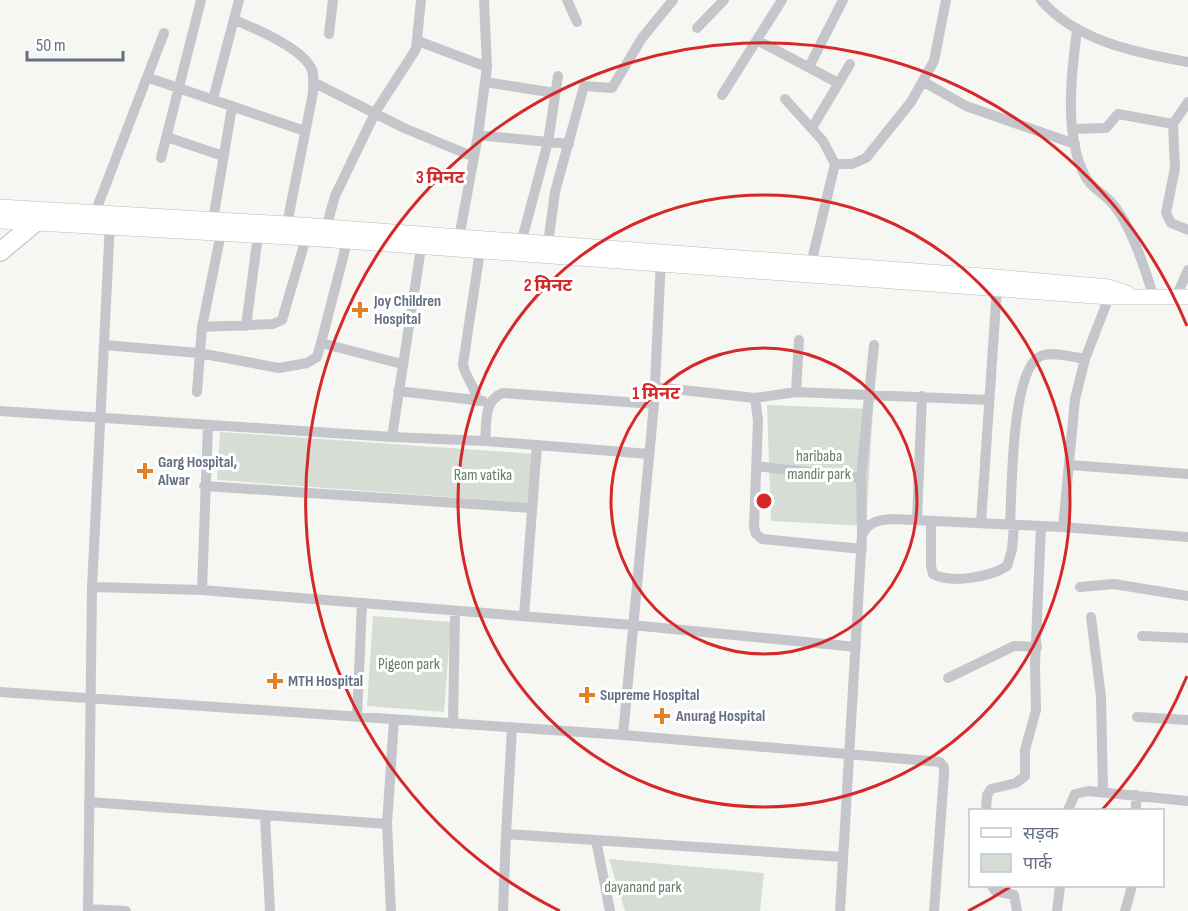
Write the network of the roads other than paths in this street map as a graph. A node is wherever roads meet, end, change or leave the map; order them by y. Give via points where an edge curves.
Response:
1 (201, 0) edge
2 (239, 0) edge
3 (333, 0) edge
4 (421, 0) edge
5 (484, 0) edge
6 (567, 0) edge
7 (673, 0) edge
8 (724, 0) edge
9 (782, 0) edge
10 (843, 0) edge
11 (946, 0) edge
12 (1041, 0) edge
13 (235, 20) junction
14 (577, 22) dead end
15 (697, 28) dead end
16 (1077, 31) junction
17 (164, 33) dead end
18 (329, 34) dead end
19 (757, 40) junction
20 (418, 41) junction
21 (1188, 62) edge
22 (850, 64) dead end
23 (486, 67) junction
24 (809, 67) junction
25 (558, 76) dead end
26 (149, 78) junction
27 (313, 82) junction
28 (485, 82) junction
29 (924, 82) junction
30 (838, 83) junction
31 (179, 89) junction
32 (555, 93) junction
33 (722, 95) dead end
34 (213, 99) junction
35 (785, 99) dead end
36 (1188, 102) edge
37 (232, 107) junction
38 (376, 111) junction
39 (1173, 124) junction
40 (812, 128) junction
41 (1073, 129) junction
42 (305, 131) junction
43 (478, 135) junction
44 (167, 136) junction
45 (548, 142) junction
46 (569, 144) junction
47 (1075, 144) junction
48 (223, 156) junction
49 (474, 157) junction
50 (161, 158) dead end
51 (835, 164) junction
52 (0, 207) edge
53 (102, 219) junction
54 (0, 221) edge
55 (36, 222) junction
56 (287, 225) junction
57 (217, 226) junction
58 (326, 228) junction
59 (1188, 230) edge
60 (258, 235) junction
61 (306, 238) junction
62 (459, 238) junction
63 (347, 242) junction
64 (522, 243) junction
65 (548, 244) junction
66 (421, 248) junction
67 (480, 251) junction
68 (0, 252) edge
69 (662, 258) junction
70 (811, 264) junction
71 (1188, 270) edge
72 (997, 288) junction
73 (1132, 296) junction
74 (1109, 297) junction
75 (1182, 297) edge
76 (1154, 298) junction
77 (246, 326) junction
78 (202, 327) junction
79 (799, 340) dead end
80 (321, 343) junction
81 (104, 345) junction
82 (874, 345) dead end
83 (199, 353) junction
84 (1085, 359) junction
85 (402, 364) junction
86 (654, 387) junction
87 (398, 391) junction
88 (197, 392) dead end
89 (796, 392) junction
90 (868, 393) junction
91 (922, 396) junction
92 (754, 398) junction
93 (989, 400) junction
94 (477, 401) junction
95 (489, 402) junction
96 (654, 404) junction
97 (0, 411) edge
98 (99, 417) junction
99 (208, 425) junction
100 (392, 437) junction
101 (485, 441) junction
102 (537, 445) junction
103 (649, 454) junction
104 (1070, 465) junction
105 (756, 466) junction
106 (1188, 474) edge
107 (861, 478) junction
108 (204, 486) junction
109 (532, 508) junction
110 (917, 520) junction
111 (931, 522) junction
112 (981, 523) junction
113 (1012, 524) junction
114 (1041, 526) junction
115 (1063, 527) junction
116 (862, 535) junction
117 (1188, 537) edge
118 (862, 549) junction
119 (92, 587) junction
120 (1080, 587) dead end
121 (202, 590) junction
122 (1188, 596) edge
123 (362, 604) junction
124 (455, 612) junction
125 (524, 616) junction
126 (1091, 617) dead end
127 (632, 625) junction
128 (1142, 636) dead end
129 (1188, 638) edge
130 (856, 647) junction
131 (1036, 647) junction
132 (948, 678) dead end
133 (0, 692) edge
134 (91, 698) junction
135 (357, 717) junction
136 (1137, 717) dead end
137 (394, 720) junction
138 (1188, 720) edge
139 (453, 724) junction
140 (512, 728) junction
141 (623, 735) junction
142 (849, 753) junction
143 (1103, 791) junction
144 (1136, 795) junction
145 (1188, 801) edge
146 (89, 802) junction
147 (986, 809) edge
148 (1068, 809) edge
149 (1136, 809) edge
150 (265, 817) junction
151 (387, 824) junction
152 (506, 834) junction
153 (596, 840) junction
154 (843, 857) junction
155 (993, 887) edge
156 (1060, 887) edge
157 (1131, 887) edge
158 (88, 910) edge
159 (126, 911) edge
160 (270, 911) edge
161 (391, 911) edge
162 (503, 911) edge
163 (610, 911) edge
164 (840, 911) edge
165 (934, 911) edge
166 (1017, 911) edge
167 (1057, 911) edge
168 (1125, 911) edge

1 - 31 street
2 - 13 street
3 - 18 street
4 - 20 street
5 - 23 street
6 - 14 street
7 - 46 street via 642,38 612,88 584,86
8 - 15 street
9 - 19 street
10 - 24 street
11 - 29 street via 937,50
12 - 16 street
13 - 27 street via 300,56 311,66
13 - 34 street
16 - 21 street via 1153,56
16 - 41 street
17 - 26 street
19 - 24 street
19 - 33 street
20 - 23 street
20 - 38 street via 411,60
22 - 30 street
23 - 28 street
24 - 30 street
25 - 32 street
26 - 31 street
26 - 53 street
27 - 38 street
27 - 42 street
28 - 32 street
28 - 43 street
29 - 47 street via 966,106
29 - 51 street via 866,158 852,164
30 - 40 street
31 - 34 street
31 - 44 street
32 - 45 street
34 - 37 street
35 - 40 street
36 - 39 street
37 - 42 street
37 - 48 street
38 - 49 street via 404,128
38 - 58 street via 335,196
39 - 41 street via 1118,114 1106,128
39 - 59 street via 1175,168 1167,213 1171,223
40 - 51 street
41 - 47 street
42 - 56 street
43 - 45 street
43 - 49 street
44 - 48 street
44 - 50 street
45 - 46 street
45 - 64 street
46 - 65 street via 555,192
47 - 76 street via 1084,176 1111,202 1124,224 1146,270
48 - 57 street
49 - 62 street
51 - 70 street
52 - 53 main road
53 - 55 main road
53 - 57 main road
53 - 81 street
54 - 55 main road
55 - 68 main road
56 - 57 main road
56 - 58 main road
57 - 60 main road
57 - 78 street
58 - 62 main road
60 - 61 main road
60 - 77 street
61 - 63 main road
61 - 77 street via 282,320
62 - 64 main road
63 - 66 main road
63 - 80 street
64 - 65 main road
65 - 69 main road
66 - 67 main road
66 - 85 street
67 - 69 main road
67 - 94 street via 463,364
69 - 70 main road
69 - 72 main road
69 - 86 street
70 - 73 main road via 1109,287
71 - 75 street
72 - 74 main road
72 - 93 street
73 - 74 main road
73 - 76 main road
74 - 84 street
75 - 76 main road
77 - 78 street
78 - 83 street
79 - 89 street
80 - 83 street via 317,357 307,363 279,368
80 - 85 street
81 - 83 street
81 - 98 street
82 - 90 street
83 - 88 street
84 - 104 street via 1071,420
84 - 113 street via 1045,355 1037,357 1030,367 1017,413
85 - 87 street
86 - 92 street
86 - 96 street
87 - 94 street
87 - 100 street
89 - 90 street
89 - 92 street
90 - 91 street
90 - 107 street
91 - 93 street
91 - 110 street
92 - 105 street via 758,420
93 - 112 street
94 - 95 street
95 - 96 street via 503,393 516,393
95 - 101 street
96 - 103 street
97 - 98 street
98 - 99 street
98 - 119 street
99 - 100 street
99 - 108 street
100 - 101 street
101 - 102 street
102 - 103 street
102 - 109 street
103 - 127 street
104 - 106 street
104 - 115 street
105 - 107 street
105 - 118 street via 754,527 762,539
107 - 116 street
108 - 109 street
108 - 121 street
109 - 125 street
110 - 111 street
110 - 116 street via 874,521
111 - 112 street
111 - 113 street via 933,574 948,578 986,574 1007,566 1012,550
112 - 113 street
113 - 114 street
114 - 115 street
114 - 131 street
115 - 117 street
116 - 118 street
118 - 130 street
119 - 121 street
119 - 134 street
120 - 122 street via 1114,584
121 - 123 street
123 - 124 street
123 - 135 street
124 - 125 street
124 - 139 street
125 - 127 street
126 - 143 street via 1101,697
127 - 130 street
127 - 141 street
128 - 129 street
130 - 142 street
131 - 132 street via 1006,648
131 - 147 street via 1036,710 1026,750 1025,776 1016,783 991,789
133 - 134 street
134 - 135 street
134 - 146 street
135 - 137 street
136 - 138 street
137 - 139 street
137 - 151 street
139 - 140 street
140 - 141 street
140 - 152 street
141 - 142 street
142 - 154 street
142 - 165 street via 940,762 944,767
143 - 144 street
143 - 148 street via 1075,794
144 - 145 street
144 - 149 street
146 - 150 street
146 - 158 street
150 - 151 street
150 - 160 street
151 - 161 street
152 - 153 street
152 - 162 street
153 - 154 street
153 - 163 street
154 - 164 street
155 - 166 street via 995,891 1014,895
156 - 167 street
157 - 168 street
158 - 159 street

